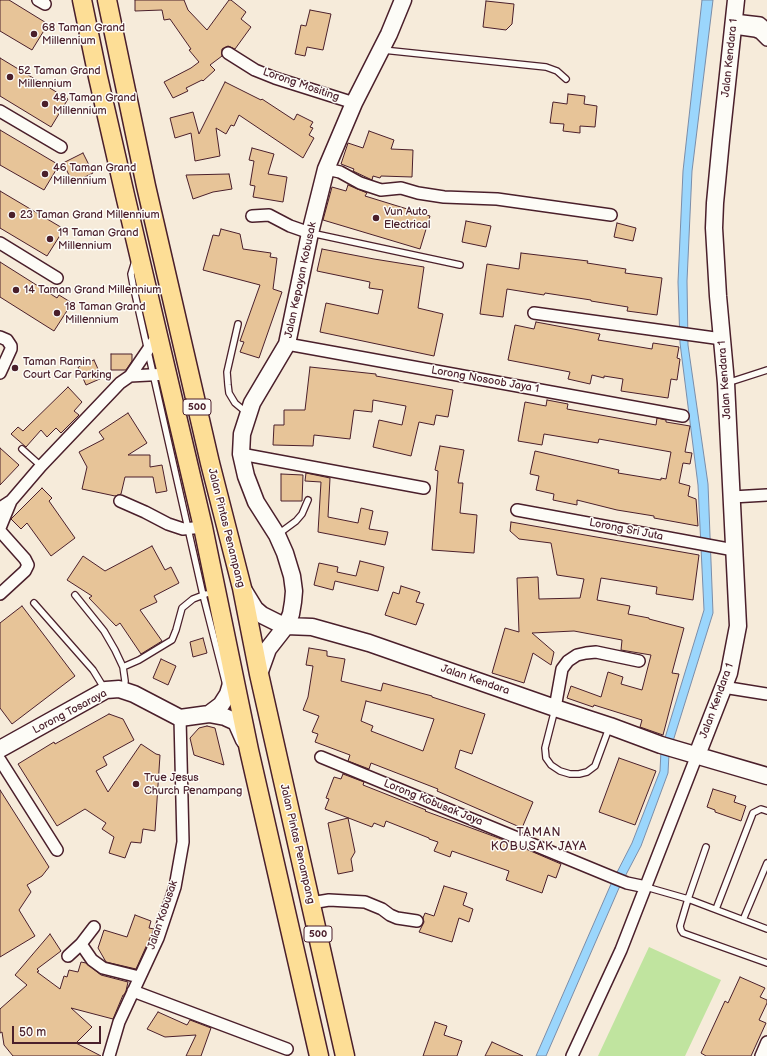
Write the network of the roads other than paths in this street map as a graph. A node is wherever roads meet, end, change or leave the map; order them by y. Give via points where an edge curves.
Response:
1 (82, 0) edge
2 (402, 0) edge
3 (736, 0) edge
4 (108, 5) edge
5 (734, 24) junction
6 (767, 28) edge
7 (767, 40) edge
8 (92, 49) junction
9 (381, 50) junction
10 (228, 53) dead end
11 (566, 79) dead end
12 (354, 103) junction
13 (0, 111) edge
14 (61, 147) dead end
15 (326, 168) junction
16 (252, 216) dead end
17 (611, 216) dead end
18 (310, 233) junction
19 (0, 244) edge
20 (138, 253) junction
21 (460, 265) dead end
22 (57, 278) dead end
23 (171, 292) junction
24 (534, 313) dead end
25 (238, 324) dead end
26 (158, 335) junction
27 (0, 337) edge
28 (722, 339) junction
29 (287, 344) junction
30 (148, 351) junction
31 (767, 370) edge
32 (0, 373) edge
33 (160, 375) junction
34 (130, 376) junction
35 (726, 383) junction
36 (248, 413) junction
37 (683, 416) dead end
38 (22, 449) dead end
39 (241, 454) junction
40 (41, 466) junction
41 (424, 488) dead end
42 (767, 495) edge
43 (732, 497) junction
44 (308, 500) dead end
45 (11, 501) junction
46 (120, 501) dead end
47 (0, 508) edge
48 (517, 510) dead end
49 (195, 527) junction
50 (0, 528) edge
51 (0, 531) edge
52 (277, 535) junction
53 (734, 550) junction
54 (242, 588) junction
55 (209, 592) junction
56 (0, 594) edge
57 (75, 595) dead end
58 (34, 603) dead end
59 (286, 626) junction
60 (639, 661) dead end
61 (123, 667) junction
62 (259, 674) junction
63 (231, 685) junction
64 (723, 687) junction
65 (106, 690) junction
66 (123, 690) junction
67 (767, 694) edge
68 (555, 708) junction
69 (209, 714) junction
70 (180, 718) junction
71 (610, 726) junction
72 (0, 749) edge
73 (249, 750) junction
74 (697, 755) junction
75 (321, 757) dead end
76 (0, 760) edge
77 (767, 776) edge
78 (767, 811) edge
79 (706, 847) dead end
80 (57, 850) dead end
81 (767, 863) edge
82 (646, 887) junction
83 (688, 899) junction
84 (311, 903) junction
85 (716, 909) junction
86 (744, 920) junction
87 (416, 921) dead end
88 (94, 927) dead end
89 (767, 930) edge
90 (81, 944) junction
91 (68, 956) dead end
92 (767, 963) edge
93 (139, 977) junction
94 (133, 992) junction
95 (767, 1042) edge
96 (287, 1050) dead end
97 (109, 1056) edge
98 (319, 1056) edge
99 (345, 1056) edge
100 (572, 1056) edge
101 (761, 1056) edge

1 - 8 main road, Jalan Pintas Penampang / 500
2 - 9 street, Jalan Kepayan Kobusak
3 - 5 street, Jalan Kendara 1
4 - 8 main road via 105,38
4 - 23 main road, Jalan Pintas Penampang / 500
5 - 6 street via 760,23
5 - 7 street via 760,33
5 - 28 street, Jalan Kendara 1 via 715,203 715,253
8 - 20 main road, Jalan Pintas Penampang / 500
9 - 11 lane via 546,67 557,71
9 - 12 street, Jalan Kepayan Kobusak
10 - 12 street, Lorong Mositing via 255,70 275,78
12 - 15 street, Jalan Kepayan Kobusak
13 - 14 street
15 - 17 street via 381,190 401,188 444,198 497,198
15 - 18 street, Jalan Kepayan Kobusak
16 - 18 street via 269,215
18 - 21 lane
18 - 29 street, Jalan Kepayan Kobusak
19 - 22 street
20 - 26 main road, Jalan Pintas Penampang / 500
20 - 30 lane via 131,274
23 - 33 main road via 164,296 162,304 174,356 173,363
23 - 54 main road, Jalan Pintas Penampang / 500
24 - 28 street
25 - 36 lane via 227,372 228,385 235,403
26 - 30 street
26 - 33 main road, Jalan Pintas Penampang / 500
27 - 32 street via 7,340 11,346
28 - 35 street, Jalan Kendara 1
29 - 36 street, Jalan Kepayan Kobusak
29 - 37 street, Lorong Nosoob Jaya 1
30 - 33 lane
30 - 34 street
31 - 35 lane
33 - 34 street
33 - 49 main road, Jalan Pintas Penampang / 500
34 - 40 street via 120,383
35 - 43 street, Jalan Kendara 1
36 - 39 street, Jalan Kepayan Kobusak via 242,434
38 - 40 lane
39 - 41 street
39 - 52 street, Jalan Kepayan Kobusak via 251,491
40 - 45 street
42 - 43 street
43 - 53 street, Jalan Kendara 1
44 - 52 lane via 296,521
45 - 47 street
45 - 50 street
46 - 49 street via 168,524 183,528
48 - 53 street, Lorong Sri Juta
49 - 55 main road, Jalan Pintas Penampang / 500
51 - 56 street via 26,559 28,565 25,571
52 - 59 street, Jalan Kepayan Kobusak via 288,563 294,591
53 - 64 street, Jalan Kendara 1 via 738,626 729,673
54 - 59 street via 262,615
54 - 62 main road, Jalan Pintas Penampang / 500
55 - 61 lane via 193,599 182,608 172,640
55 - 63 main road, Jalan Pintas Penampang / 500
57 - 61 lane via 104,631
58 - 65 lane via 93,670
59 - 62 street, Jalan Kepayan Kobusak via 268,649
59 - 68 street, Jalan Kendara via 312,627 340,634
60 - 68 street via 596,652 577,655 562,669
61 - 66 lane via 126,681
62 - 84 main road, Jalan Pintas Penampang / 500
63 - 69 street via 221,705
63 - 73 main road, Jalan Pintas Penampang / 500
64 - 67 street
64 - 74 street, Jalan Kendara 1
65 - 66 street, Lorong Tosaraya
65 - 72 street, Lorong Tosaraya
66 - 70 street, Lorong Tosaraya
68 - 71 street, Jalan Kendara
68 - 71 lane via 545,748 546,758 560,771 579,774 595,766
69 - 70 street
69 - 73 street via 236,722
70 - 93 street, Jalan Kobusak via 183,842 175,887 158,938
71 - 74 street, Jalan Kendara via 668,748
73 - 98 main road, Jalan Pintas Penampang / 500
74 - 77 street, Jalan Kendara
74 - 82 street
75 - 82 street, Lorong Kobusak Jaya via 612,877
76 - 80 street
78 - 85 lane via 761,809 753,813
79 - 83 lane
81 - 86 lane
82 - 83 lane
82 - 100 street via 621,950
83 - 85 lane
83 - 92 lane via 680,926 683,933
84 - 87 street via 336,900 365,902 382,908 397,918
84 - 99 main road, Jalan Pintas Penampang / 500
85 - 86 lane
86 - 89 lane
88 - 90 street
90 - 91 street
90 - 93 street via 92,960 103,968
93 - 94 street, Jalan Kobusak
94 - 96 street
94 - 97 street, Jalan Kobusak via 119,1022
95 - 101 street

